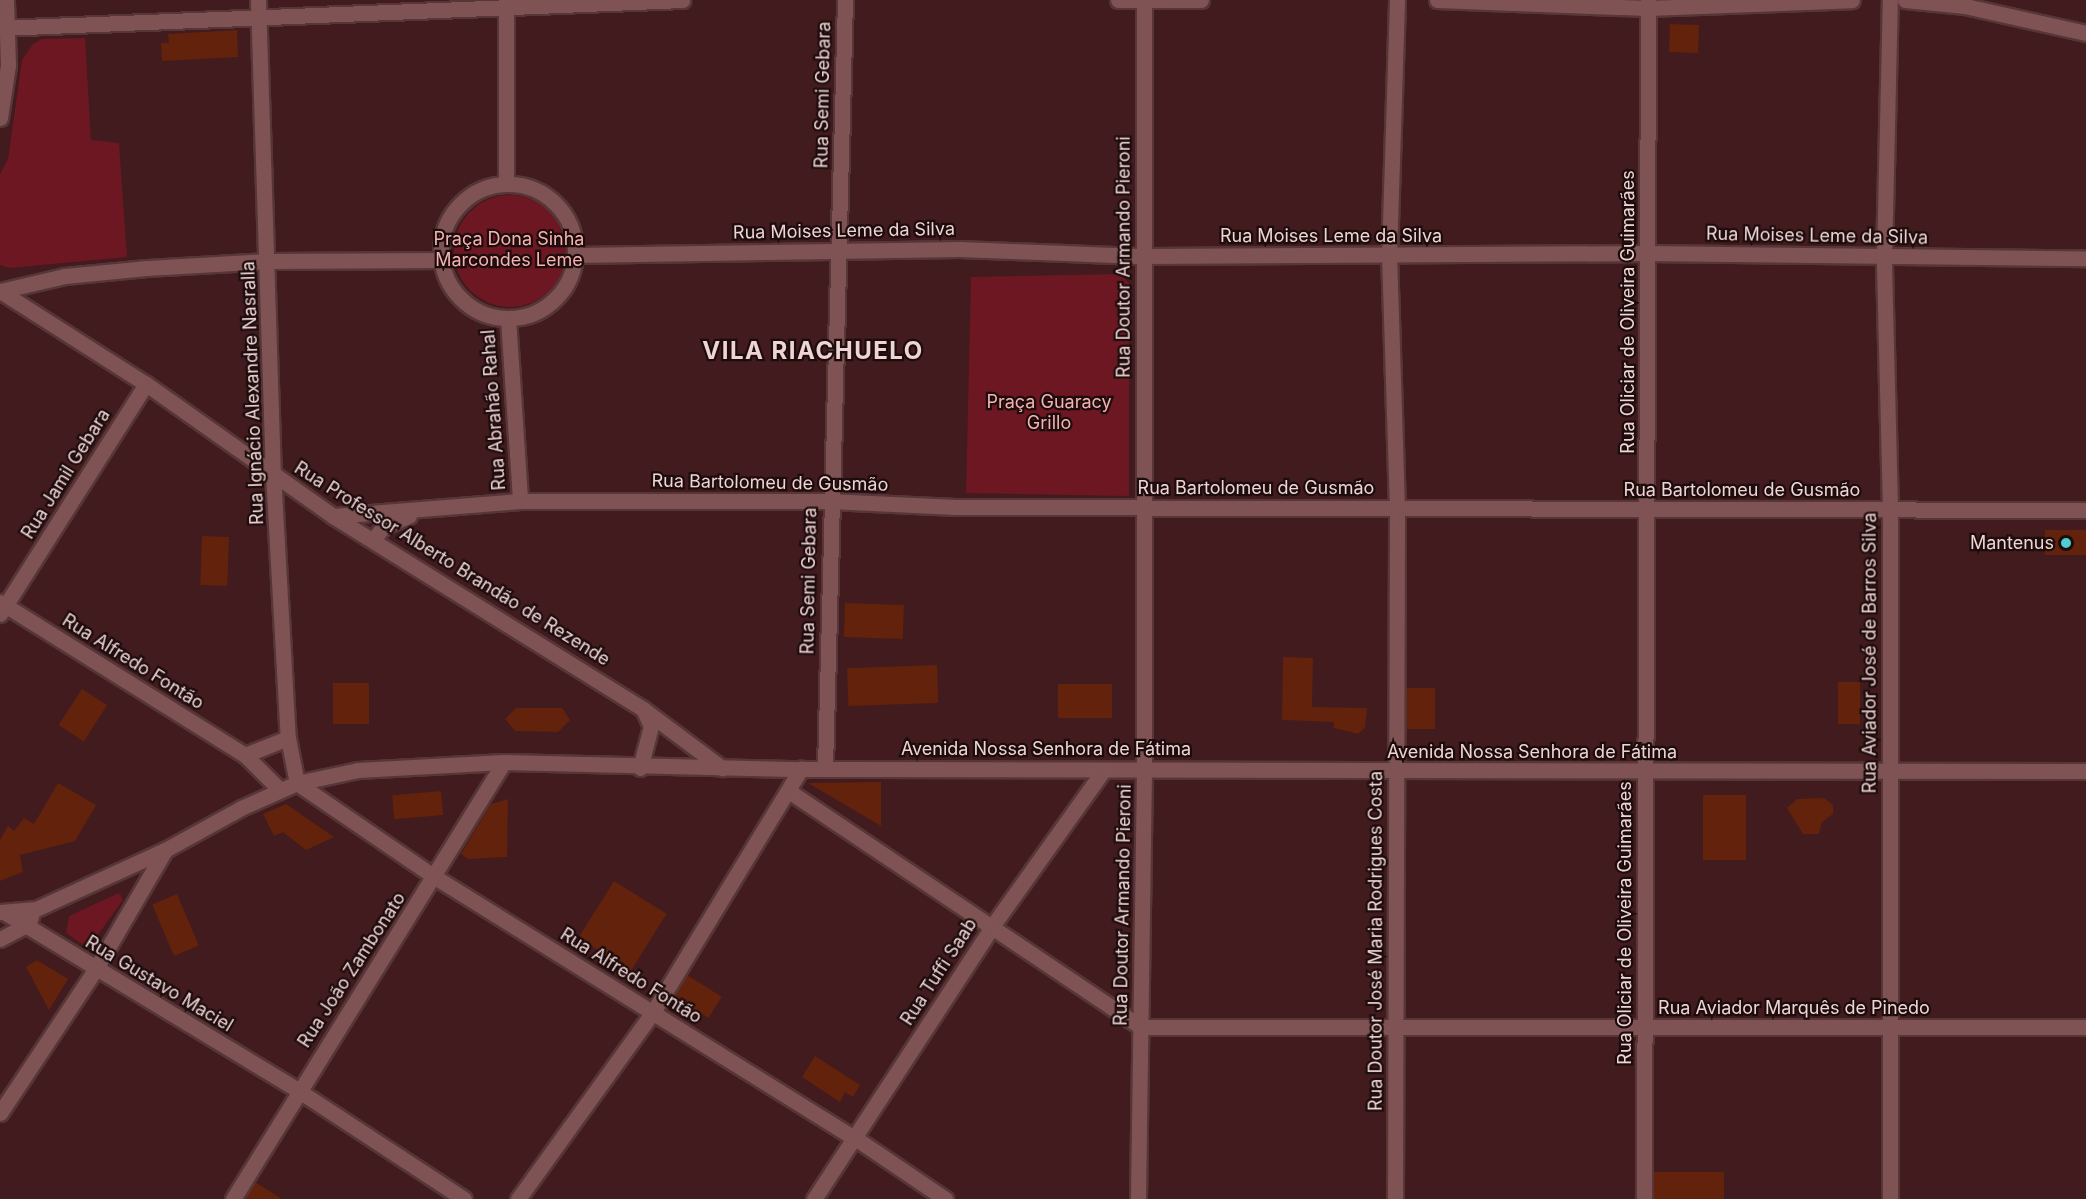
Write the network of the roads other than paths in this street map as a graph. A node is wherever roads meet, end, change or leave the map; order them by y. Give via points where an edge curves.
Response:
1 (6, 0) edge
2 (682, 0) edge
3 (845, 0) edge
4 (1118, 0) edge
5 (1144, 0) edge
6 (1201, 0) edge
7 (1397, 0) edge
8 (1437, 0) edge
9 (1852, 0) edge
10 (1890, 0) edge
11 (1905, 0) edge
12 (506, 3) edge
13 (1648, 4) edge
14 (258, 7) edge
15 (3, 28) edge
16 (2086, 33) edge
17 (0, 118) edge
18 (506, 184) junction
19 (839, 250) junction
20 (1646, 253) junction
21 (575, 255) junction
22 (1145, 256) junction
23 (1389, 256) junction
24 (1884, 258) junction
25 (2086, 258) edge
26 (442, 260) junction
27 (268, 261) junction
28 (0, 291) edge
29 (508, 318) junction
30 (146, 384) junction
31 (273, 473) junction
32 (520, 501) junction
33 (830, 501) junction
34 (1141, 508) junction
35 (1397, 508) junction
36 (426, 509) junction
37 (1890, 509) junction
38 (2086, 510) edge
39 (1649, 511) junction
40 (333, 516) junction
41 (374, 540) junction
42 (2, 607) edge
43 (644, 709) junction
44 (288, 738) junction
45 (244, 756) junction
46 (504, 762) junction
47 (640, 768) junction
48 (722, 768) junction
49 (825, 768) junction
50 (1144, 769) junction
51 (801, 770) junction
52 (1890, 770) junction
53 (1103, 771) junction
54 (1396, 771) junction
55 (2086, 771) edge
56 (1645, 772) junction
57 (297, 783) junction
58 (280, 790) junction
59 (790, 792) junction
60 (165, 850) junction
61 (435, 877) junction
62 (36, 909) junction
63 (1, 911) edge
64 (28, 924) junction
65 (993, 925) junction
66 (0, 939) edge
67 (95, 970) junction
68 (653, 1012) junction
69 (1395, 1026) junction
70 (1141, 1027) junction
71 (1645, 1027) junction
72 (2086, 1027) edge
73 (1893, 1028) junction
74 (299, 1090) junction
75 (0, 1113) edge
76 (855, 1138) junction
77 (233, 1199) edge
78 (464, 1199) edge
79 (518, 1199) edge
80 (813, 1199) edge
81 (945, 1199) edge
82 (1138, 1199) edge
83 (1395, 1199) edge
84 (1644, 1199) edge
85 (1890, 1199) edge

1 - 15 street
2 - 12 street
3 - 19 street, Rua Semi Gebara
4 - 5 street
5 - 6 street
5 - 22 street, Rua Doutor Armando Pieroni
7 - 23 street, Rua Doutor José Maria Rodrigues Costa
8 - 13 street
9 - 13 street
10 - 24 street, Rua Aviador José de Barros Silva
11 - 16 street via 1965,6
12 - 14 street
12 - 18 street
13 - 20 street, Rua Oliciar de Oliveira Guimarães
14 - 15 street
14 - 27 street, Rua Ignácio Alexandre Nasralla
15 - 17 street via 8,65
18 - 21 street via 533,189 556,204 571,227
18 - 26 street via 479,191 457,208 444,233
19 - 21 street, Rua Moises Leme da Silva
19 - 22 street, Rua Moises Leme da Silva via 959,249
19 - 33 street, Rua Semi Gebara
20 - 23 street, Rua Moises Leme da Silva
20 - 24 street, Rua Moises Leme da Silva
20 - 39 street, Rua Oliciar de Oliveira Guimarães
21 - 29 street via 570,276 559,294 536,312
22 - 23 street, Rua Moises Leme da Silva
22 - 34 street, Rua Doutor Armando Pieroni
23 - 35 street, Rua Doutor José Maria Rodrigues Costa
24 - 25 street, Rua Moises Leme da Silva
24 - 37 street, Rua Aviador José de Barros Silva
26 - 27 street
26 - 29 street via 451,286 470,306
27 - 28 street via 64,276
27 - 31 street, Rua Ignácio Alexandre Nasralla
28 - 30 street, Rua Professor Alberto Brandão de Rezende
29 - 32 street, Rua Abrahão Rahal
30 - 31 street, Rua Professor Alberto Brandão de Rezende
30 - 42 street, Rua Jamil Gebara
31 - 40 street, Rua Professor Alberto Brandão de Rezende
31 - 44 street, Rua Ignácio Alexandre Nasralla
32 - 33 street, Rua Bartolomeu de Gusmão
32 - 36 street, Rua Bartolomeu de Gusmão
33 - 34 street, Rua Bartolomeu de Gusmão via 956,507
33 - 49 street, Rua Semi Gebara
34 - 35 street, Rua Bartolomeu de Gusmão
34 - 50 street, Rua Doutor Armando Pieroni
35 - 39 street, Rua Bartolomeu de Gusmão
35 - 54 street, Rua Doutor José Maria Rodrigues Costa
36 - 40 street, Rua Bartolomeu de Gusmão
36 - 41 street, Rua Bartolomeu de Gusmão via 389,523
37 - 38 street, Rua Bartolomeu de Gusmão
37 - 39 street, Rua Bartolomeu de Gusmão
37 - 52 street, Rua Aviador José de Barros Silva
39 - 56 street, Rua Oliciar de Oliveira Guimarães
40 - 41 street, Rua Professor Alberto Brandão de Rezende
41 - 43 street, Rua Professor Alberto Brandão de Rezende
42 - 45 street, Rua Alfredo Fontão
43 - 47 street via 651,726
43 - 48 street, Rua Professor Alberto Brandão de Rezende
44 - 45 street
44 - 57 street, Rua Ignácio Alexandre Nasralla
45 - 58 street, Rua Alfredo Fontão
46 - 47 street, Avenida Nossa Senhora de Fátima
46 - 57 street, Avenida Nossa Senhora de Fátima via 358,770
46 - 61 street, Rua João Zambonato
47 - 48 street, Avenida Nossa Senhora de Fátima
48 - 51 street, Avenida Nossa Senhora de Fátima
49 - 51 street, Avenida Nossa Senhora de Fátima
49 - 53 street, Avenida Nossa Senhora de Fátima
50 - 53 street, Avenida Nossa Senhora de Fátima
50 - 54 street, Avenida Nossa Senhora de Fátima
50 - 70 street, Rua Doutor Armando Pieroni
51 - 59 street
52 - 55 street, Avenida Nossa Senhora de Fátima
52 - 56 street, Avenida Nossa Senhora de Fátima
52 - 73 street, Rua Aviador José de Barros Silva
53 - 65 street, Rua Tuffi Saab
54 - 56 street, Avenida Nossa Senhora de Fátima
54 - 69 street, Rua Doutor José Maria Rodrigues Costa
56 - 71 street, Rua Oliciar de Oliveira Guimarães
57 - 58 street, Avenida Nossa Senhora de Fátima
57 - 61 street, Rua Alfredo Fontão
58 - 60 street, Avenida Nossa Senhora de Fátima
59 - 65 street
59 - 68 street
60 - 62 street, Avenida Nossa Senhora de Fátima
60 - 67 street
61 - 68 street, Rua Alfredo Fontão
61 - 74 street, Rua João Zambonato
62 - 63 street, Avenida Nossa Senhora de Fátima
62 - 64 street
63 - 64 street, Rua Gustavo Maciel
64 - 66 street
64 - 67 street, Rua Gustavo Maciel
65 - 70 street
65 - 76 street, Rua Tuffi Saab
67 - 74 street, Rua Gustavo Maciel
67 - 75 street
68 - 76 street, Rua Alfredo Fontão
68 - 79 street
69 - 70 street, Rua Aviador Marquês de Pinedo
69 - 71 street, Rua Aviador Marquês de Pinedo
69 - 83 street, Rua Doutor José Maria Rodrigues Costa
70 - 82 street, Rua Doutor Armando Pieroni
71 - 73 street, Rua Aviador Marquês de Pinedo
71 - 84 street, Rua Oliciar de Oliveira Guimarães
72 - 73 street, Rua Aviador Marquês de Pinedo
73 - 85 street, Rua Aviador José de Barros Silva
74 - 77 street, Rua João Zambonato
74 - 78 street, Rua Gustavo Maciel
76 - 80 street, Rua Tuffi Saab
76 - 81 street, Rua Alfredo Fontão

